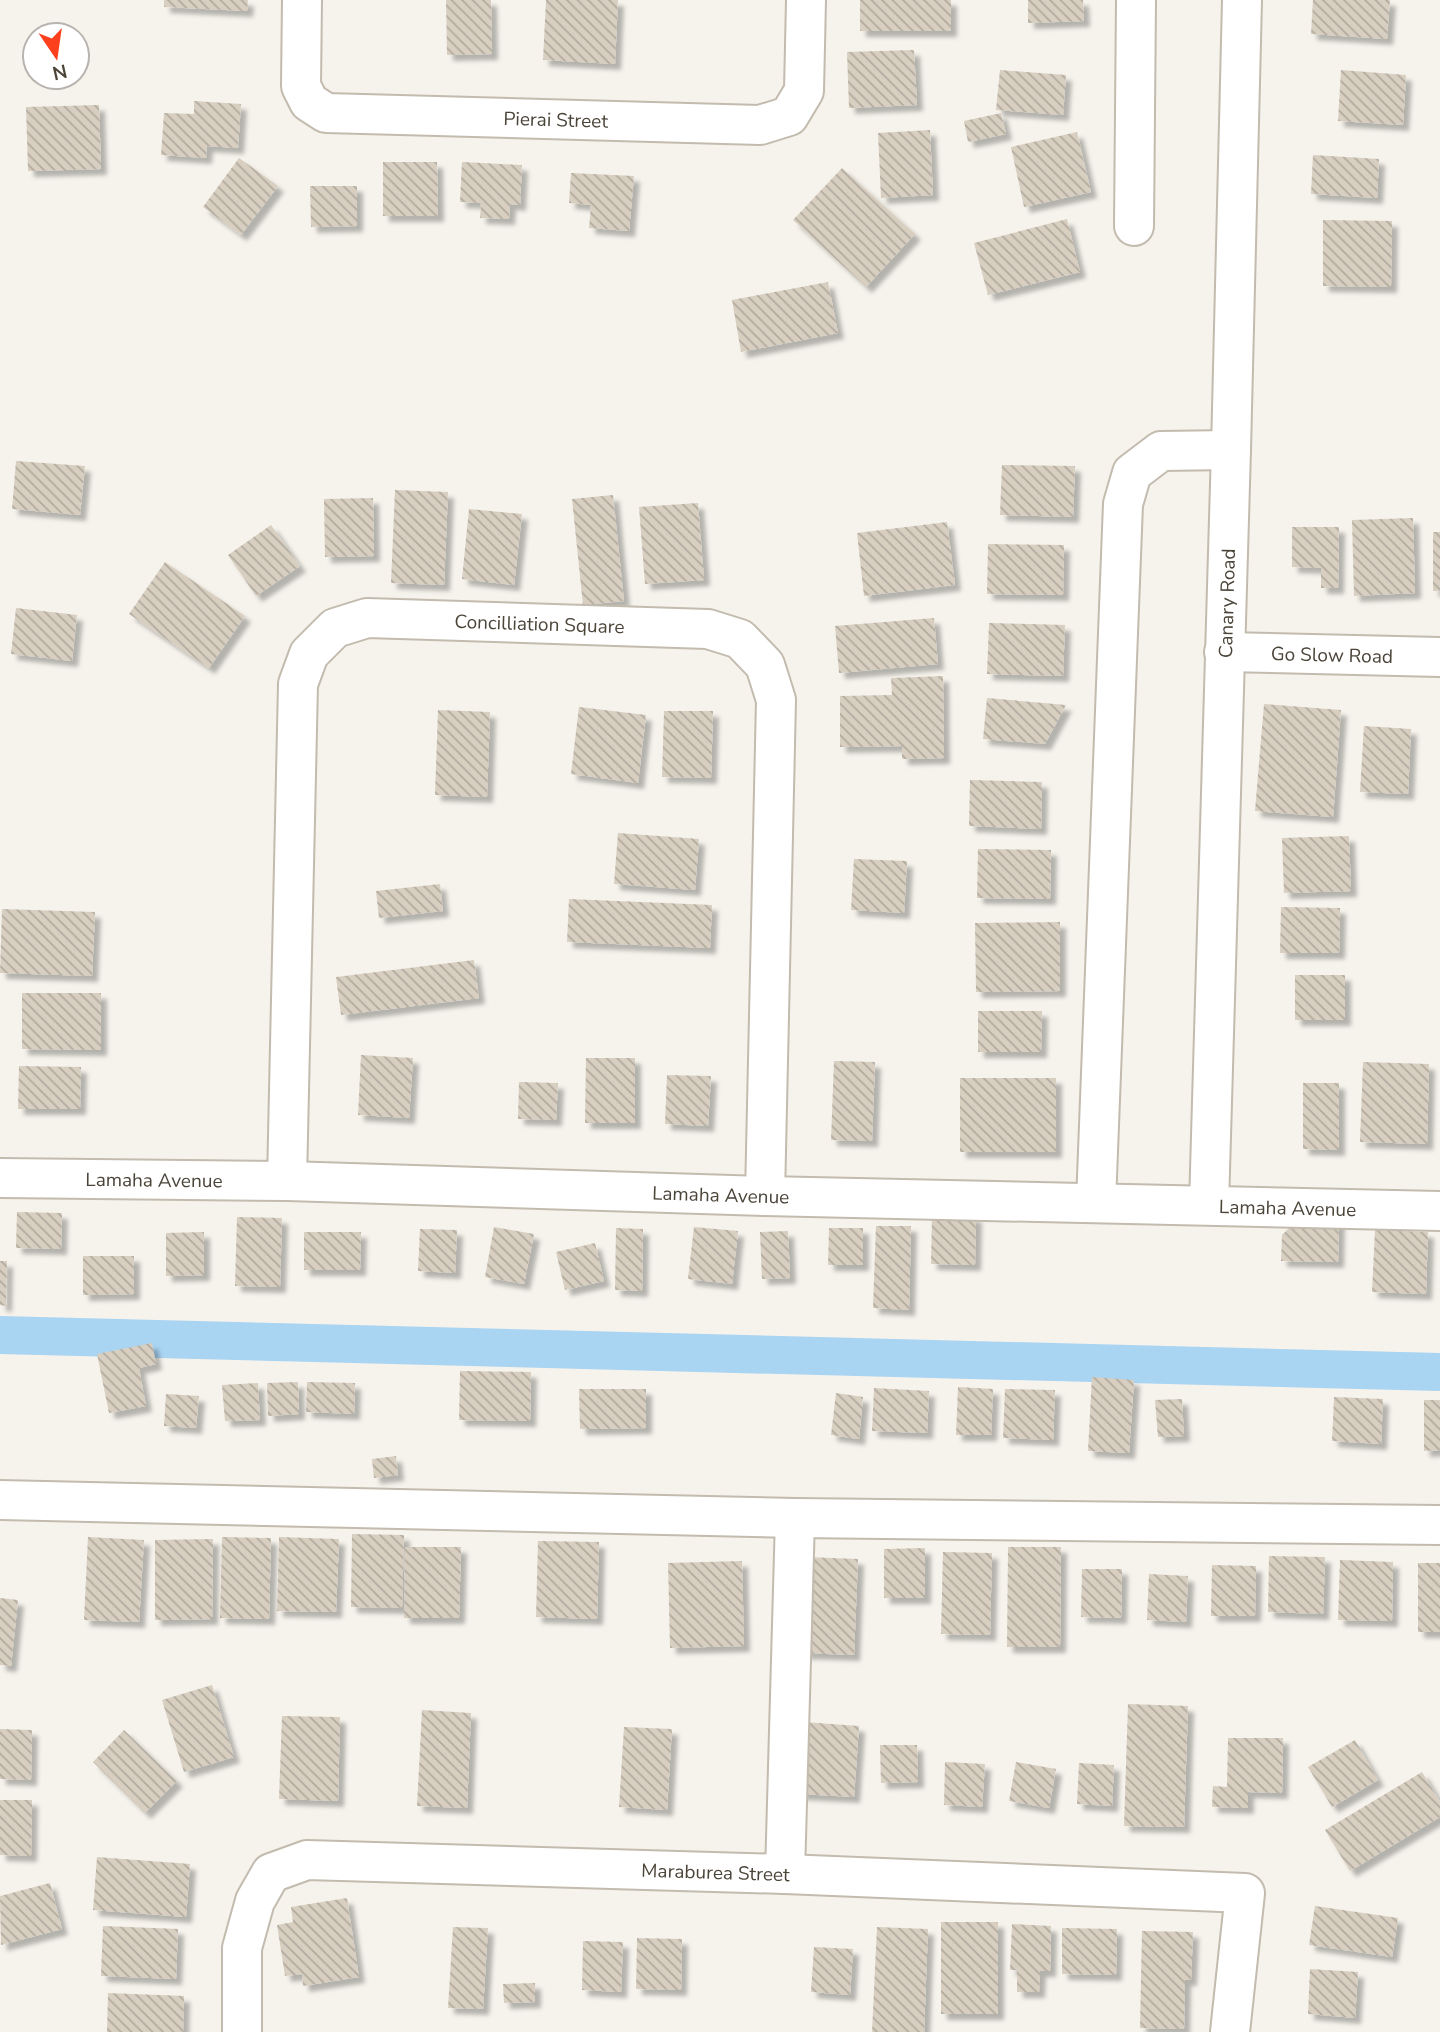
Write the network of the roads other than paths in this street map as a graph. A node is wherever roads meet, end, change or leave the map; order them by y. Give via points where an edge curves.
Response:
1 (302, 0) edge
2 (806, 0) edge
3 (1136, 0) edge
4 (1242, 0) edge
5 (1134, 226) dead end
6 (1231, 450) junction
7 (1224, 652) junction
8 (1440, 657) edge
9 (0, 1178) edge
10 (287, 1181) junction
11 (765, 1196) junction
12 (1096, 1203) junction
13 (1209, 1205) junction
14 (1440, 1211) edge
15 (0, 1500) edge
16 (795, 1518) junction
17 (1440, 1525) edge
18 (785, 1874) junction
19 (242, 2032) edge
20 (1230, 2032) edge

1 - 2 street, Pierai Street via 300,86 309,103 326,113 760,125 789,116 804,91
3 - 5 street
4 - 6 street, Canary Road
6 - 7 street, Canary Road
6 - 12 street via 1161,451 1132,473 1123,504
7 - 8 street, Go Slow Road
7 - 13 street, Canary Road
9 - 10 street, Lamaha Avenue
10 - 11 street, Lamaha Avenue
10 - 11 street, Concilliation Square via 298,684 309,654 335,628 380,618 708,629 740,639 765,665 776,700
11 - 12 street, Lamaha Avenue
12 - 13 street, Lamaha Avenue
13 - 14 street, Lamaha Avenue
15 - 16 street
16 - 17 street
16 - 18 street
18 - 19 street, Maraburea Street via 307,1860 271,1873 255,1901 242,1948
18 - 20 street, Maraburea Street via 1245,1893

